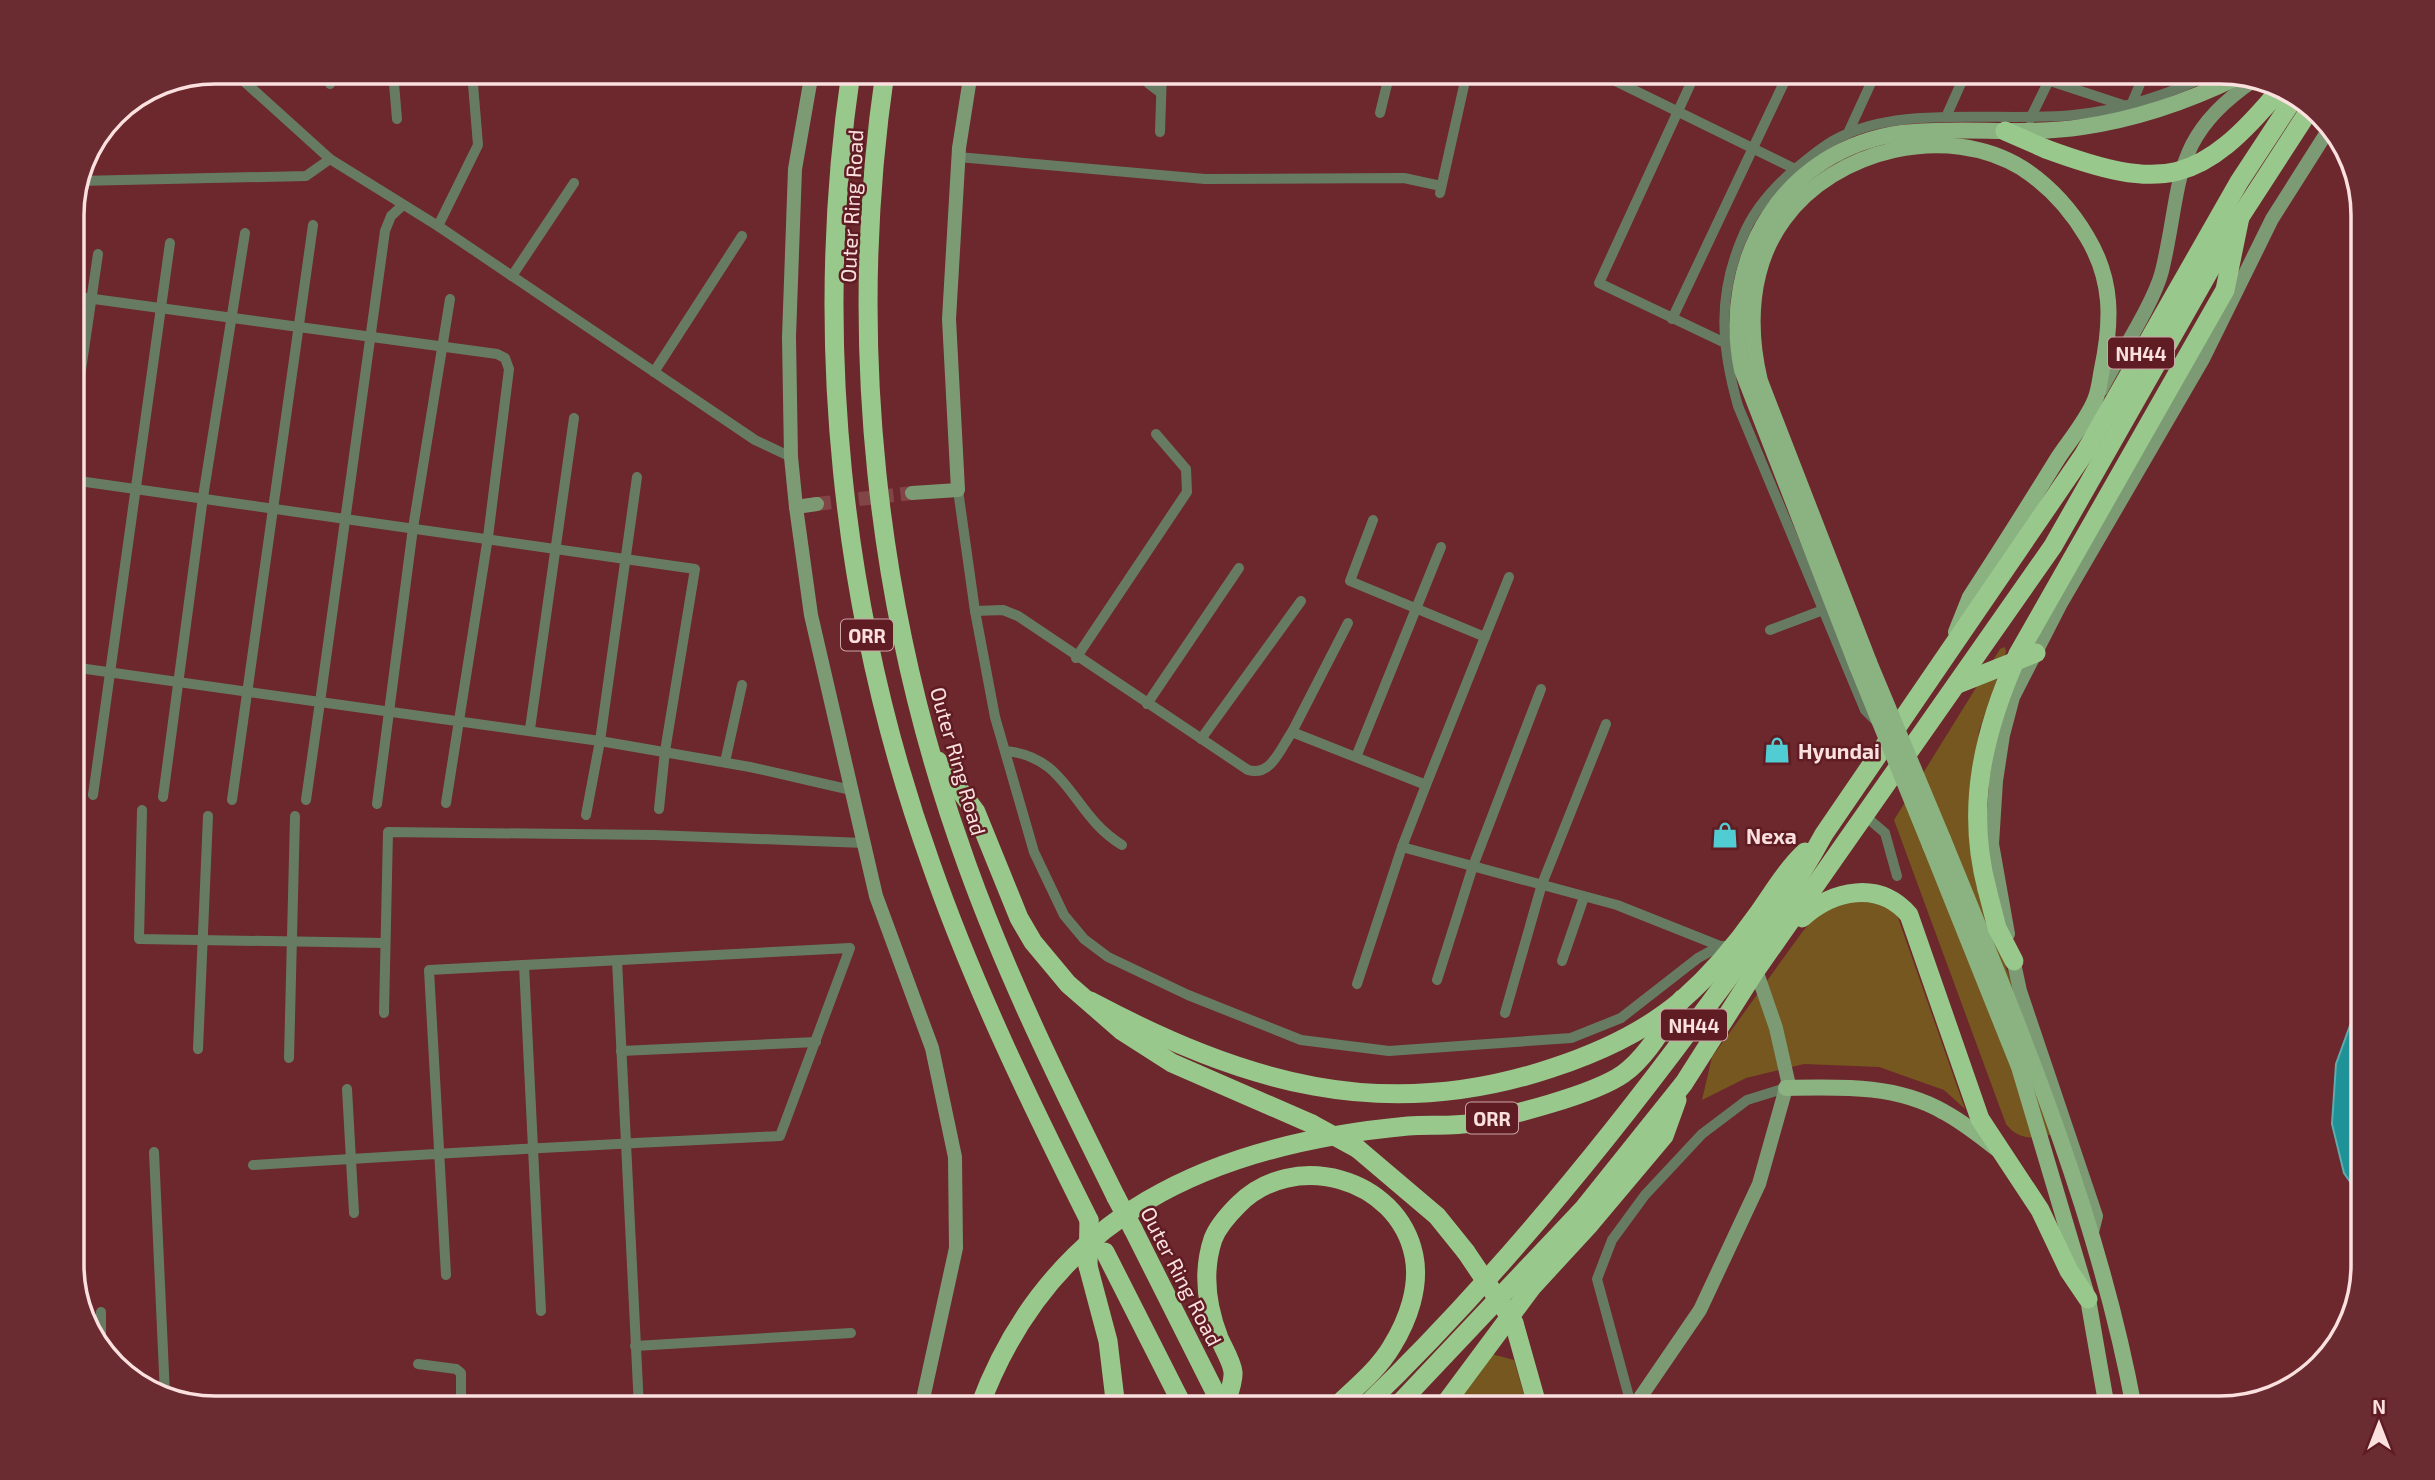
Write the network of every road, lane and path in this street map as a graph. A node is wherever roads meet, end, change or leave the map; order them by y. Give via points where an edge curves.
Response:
1 (247, 84) edge
2 (394, 84) edge
3 (473, 84) edge
4 (810, 84) edge
5 (850, 84) edge
6 (884, 84) edge
7 (969, 84) edge
8 (1149, 84) edge
9 (1161, 84) edge
10 (1387, 84) edge
11 (1464, 84) edge
12 (1630, 84) edge
13 (1691, 84) edge
14 (1783, 84) edge
15 (1870, 84) edge
16 (1960, 84) edge
17 (2045, 84) edge
18 (2062, 84) edge
19 (2139, 84) edge
20 (2182, 84) edge
21 (2222, 84) edge
22 (2245, 86) edge
23 (1161, 93) junction
24 (2274, 96) edge
25 (2128, 104) junction
26 (2290, 105) edge
27 (1678, 112) junction
28 (1380, 113) dead end
29 (2306, 116) edge
30 (1945, 117) junction
31 (397, 119) dead end
32 (2030, 119) junction
33 (2005, 131) junction
34 (1160, 132) dead end
35 (1848, 133) junction
36 (2325, 136) edge
37 (1750, 149) junction
38 (958, 157) junction
39 (330, 159) junction
40 (1795, 169) junction
41 (88, 181) edge
42 (574, 183) dead end
43 (403, 205) junction
44 (2240, 217) junction
45 (313, 225) dead end
46 (438, 226) junction
47 (245, 233) dead end
48 (742, 236) dead end
49 (170, 243) dead end
50 (98, 254) dead end
51 (512, 276) junction
52 (84, 298) edge
53 (89, 299) junction
54 (450, 299) dead end
55 (162, 306) junction
56 (229, 318) junction
57 (1672, 318) junction
58 (299, 327) junction
59 (371, 335) junction
60 (84, 338) edge
61 (1723, 342) junction
62 (441, 347) junction
63 (654, 372) junction
64 (2095, 400) junction
65 (574, 418) dead end
66 (1156, 433) dead end
67 (791, 457) junction
68 (637, 477) dead end
69 (84, 482) edge
70 (136, 488) junction
71 (958, 489) junction
72 (912, 493) tunnel mouth
73 (203, 497) junction
74 (817, 504) tunnel mouth
75 (272, 508) junction
76 (796, 508) junction
77 (347, 519) junction
78 (1373, 520) dead end
79 (413, 528) junction
80 (488, 537) junction
81 (557, 547) junction
82 (1441, 547) dead end
83 (626, 559) junction
84 (1239, 568) dead end
85 (1509, 577) dead end
86 (1300, 601) dead end
87 (1416, 607) junction
88 (1823, 610) junction
89 (975, 611) junction
90 (1349, 623) dead end
91 (1770, 630) dead end
92 (1485, 637) junction
93 (1947, 653) junction
94 (2036, 653) junction
95 (1076, 658) junction
96 (1863, 664) junction
97 (84, 669) edge
98 (111, 673) junction
99 (179, 682) junction
100 (742, 684) dead end
101 (1958, 684) junction
102 (1541, 688) dead end
103 (249, 693) junction
104 (320, 702) junction
105 (1147, 704) junction
106 (389, 711) junction
107 (458, 722) junction
108 (1606, 724) dead end
109 (530, 729) junction
110 (1292, 732) junction
111 (1892, 734) junction
112 (1201, 739) junction
113 (600, 741) junction
114 (665, 751) junction
115 (930, 751) junction
116 (1005, 751) junction
117 (1356, 757) junction
118 (724, 762) junction
119 (1863, 778) junction
120 (1426, 785) junction
121 (851, 790) junction
122 (1882, 791) junction
123 (93, 795) dead end
124 (163, 797) dead end
125 (232, 800) dead end
126 (306, 800) dead end
127 (446, 803) dead end
128 (377, 804) dead end
129 (659, 809) dead end
130 (142, 810) dead end
131 (586, 815) dead end
132 (1864, 815) junction
133 (208, 816) dead end
134 (295, 816) dead end
135 (1824, 835) junction
136 (1937, 842) junction
137 (864, 843) junction
138 (1122, 845) dead end
139 (1402, 847) junction
140 (1473, 866) junction
141 (1897, 876) dead end
142 (1542, 884) junction
143 (1584, 897) junction
144 (203, 940) junction
145 (293, 941) junction
146 (1777, 941) junction
147 (385, 943) junction
148 (1726, 946) junction
149 (617, 960) junction
150 (1562, 961) dead end
151 (2014, 961) junction
152 (524, 965) junction
153 (1756, 970) junction
154 (1437, 980) dead end
155 (1357, 984) dead end
156 (1682, 999) junction
157 (384, 1013) dead end
158 (1504, 1013) dead end
159 (1144, 1037) junction
160 (816, 1042) junction
161 (198, 1048) dead end
162 (621, 1051) junction
163 (289, 1058) dead end
164 (1684, 1083) junction
165 (1786, 1088) junction
166 (347, 1089) dead end
167 (625, 1143) junction
168 (533, 1148) junction
169 (1999, 1150) junction
170 (154, 1152) dead end
171 (439, 1154) junction
172 (351, 1159) junction
173 (253, 1165) dead end
174 (354, 1213) dead end
175 (1089, 1220) junction
176 (2091, 1236) junction
177 (446, 1276) dead end
178 (1532, 1287) junction
179 (1474, 1295) junction
180 (2088, 1299) junction
181 (541, 1311) dead end
182 (1490, 1311) junction
183 (101, 1312) dead end
184 (101, 1328) edge
185 (851, 1333) dead end
186 (635, 1346) junction
187 (418, 1364) dead end
188 (166, 1386) edge
189 (461, 1396) edge
190 (638, 1396) edge
191 (924, 1396) edge
192 (985, 1396) edge
193 (1115, 1396) edge
194 (1179, 1396) edge
195 (1218, 1396) edge
196 (1227, 1396) edge
197 (1345, 1396) edge
198 (1375, 1396) edge
199 (1407, 1396) edge
200 (1423, 1396) edge
201 (1451, 1396) edge
202 (1535, 1396) edge
203 (1629, 1396) edge
204 (1640, 1396) edge
205 (2105, 1396) edge
206 (2131, 1396) edge

1 - 39 street
2 - 31 street
3 - 46 street via 478,145
4 - 67 main road via 795,169 789,337
5 - 175 highway, Outer Ring Road / ORR via 838,189 835,351 842,459 869,643 929,861 999,1034
6 - 115 highway, Outer Ring Road / ORR via 874,165 868,308 875,456 886,546
7 - 38 main road
8 - 23 street
9 - 23 street
10 - 28 street
11 - 38 street via 1441,189 1404,178 1205,179
12 - 27 street
13 - 27 street
14 - 37 street
15 - 35 street
16 - 30 street
17 - 32 street
18 - 25 street
19 - 25 street
20 - 25 street
21 - 33 main road via 2126,118 2082,127
22 - 64 main road via 2225,100 2185,158 2162,272
23 - 34 street
24 - 33 highway, bridge via 2225,149 2168,173 2124,174
25 - 32 street
26 - 93 highway, NH44 via 2239,182 2084,454
27 - 37 street
27 - 57 street via 1599,283
29 - 44 highway, NH44
30 - 32 street
30 - 35 street via 1905,120
33 - 96 main road via 1901,134 1836,155 1779,201 1751,244 1745,263 1736,326 1742,370
35 - 40 street
36 - 94 main road via 2272,219 2203,359
37 - 40 street
37 - 57 street
38 - 71 main road via 949,319
39 - 41 street via 306,176
39 - 43 street
40 - 61 street via 1751,216 1734,256 1723,314
42 - 51 street
43 - 46 street
43 - 59 street via 391,216 385,231
44 - 101 highway, NH44 via 2053,546
44 - 151 highway, bridge via 2225,290 2018,654 1994,710 1982,762 1979,847 1997,928
45 - 58 street
46 - 51 street
47 - 56 street
48 - 63 street
49 - 55 street
50 - 53 street
51 - 63 street
52 - 53 street
53 - 55 street
53 - 60 street
54 - 62 street
55 - 56 street
55 - 70 street
56 - 58 street
56 - 73 street
57 - 61 street
58 - 59 street
58 - 75 street
59 - 62 street
59 - 77 street
61 - 88 street via 1738,407
62 - 79 street
62 - 80 street via 497,354 505,358 509,369
63 - 67 street via 764,445
64 - 93 main road via 1970,597
64 - 96 main road via 2110,309 2103,270 2064,206 2020,167 1949,146 1894,150 1826,178 1796,204 1772,238 1757,282 1752,323 1755,358
65 - 81 street
66 - 95 street via 1186,469 1187,492
67 - 76 main road
68 - 83 street
69 - 70 street
70 - 73 street
70 - 98 street
71 - 72 main road
71 - 89 street
73 - 75 street
73 - 99 street
74 - 76 main road
75 - 77 street
75 - 103 street
76 - 121 main road via 811,615
77 - 79 street
77 - 104 street
78 - 87 street via 1350,581
79 - 80 street
79 - 106 street
80 - 81 street
80 - 107 street
81 - 83 street
81 - 109 street
82 - 87 street
83 - 113 street
83 - 114 street via 695,572
84 - 105 street
85 - 92 street
86 - 112 street
87 - 92 street
87 - 117 street
88 - 91 street
88 - 111 street via 1865,710
89 - 95 street via 1003,610
89 - 116 street
90 - 110 street
92 - 120 street
93 - 111 highway, NH44
94 - 101 highway
94 - 151 main road via 2013,697 1996,781 1992,844
95 - 105 street
96 - 136 main road, bridge
97 - 98 street
98 - 99 street
98 - 123 street
99 - 103 street
99 - 124 street
100 - 118 street
101 - 122 highway, NH44
102 - 140 street
103 - 104 street
103 - 125 street
104 - 106 street
104 - 126 street
105 - 112 street
106 - 107 street
106 - 128 street
107 - 109 street
107 - 127 street
108 - 142 street
109 - 113 street
110 - 112 street via 1266,770 1257,773
110 - 117 street
111 - 119 highway, NH44
113 - 114 street
113 - 131 street
114 - 118 street
114 - 129 street
115 - 159 highway via 976,812 1033,942 1068,984
115 - 195 highway, Outer Ring Road / ORR, bridge via 967,866 1008,969 1116,1197
116 - 138 street via 1024,752 1045,762 1096,827
116 - 148 street via 1034,852 1065,915 1084,939 1108,957 1188,995 1301,1040 1389,1051 1571,1038 1621,1018 1698,958
117 - 120 street
118 - 121 street
119 - 122 highway
119 - 135 highway, NH44
120 - 139 street
121 - 137 main road
122 - 132 highway, NH44
130 - 144 street via 139,939
132 - 141 street via 1885,833
132 - 146 highway, NH44
133 - 144 street
134 - 145 street
135 - 148 highway, ORR via 1797,859
135 - 179 highway, NH44 via 1796,886 1616,1130
136 - 176 main road via 2011,1004
136 - 180 main road via 2019,1067
137 - 147 street via 388,832
137 - 191 main road via 876,896 932,1048 955,1157 956,1248
139 - 140 street
139 - 155 street
140 - 142 street
140 - 154 street
142 - 143 street
142 - 158 street
143 - 148 street
143 - 150 street
144 - 145 street
144 - 161 street
145 - 147 street
145 - 163 street
146 - 153 highway, NH44
146 - 169 highway via 1819,902 1836,894 1867,893 1899,904 1909,915 1980,1119
147 - 157 street
148 - 156 highway, ORR
149 - 152 street
149 - 160 street via 850,948
149 - 162 street
151 - 176 main road via 2096,1216
152 - 168 street
152 - 171 street via 429,970
153 - 164 highway, NH44
153 - 165 main road via 1776,1028
156 - 159 highway, ORR via 1637,1030 1584,1057 1504,1083 1432,1094 1375,1094 1308,1086
156 - 192 highway, ORR via 1637,1061 1609,1083 1472,1123 1412,1125 1294,1142 1229,1160 1151,1197 1068,1262 1027,1314
159 - 202 highway, bridge via 1172,1063 1358,1149 1437,1216 1514,1323
160 - 162 street
160 - 167 street via 780,1136
162 - 167 street
164 - 178 highway via 1664,1136
164 - 182 highway, NH44 via 1584,1208
165 - 169 main road via 1849,1086 1898,1093 1943,1111
165 - 203 street via 1747,1100 1702,1134 1645,1195 1612,1240 1597,1279
165 - 204 main road via 1759,1184 1700,1310
166 - 172 street
167 - 168 street
167 - 186 street
168 - 171 street
168 - 181 street
169 - 180 highway via 2040,1210 2068,1270
170 - 188 street
171 - 172 street
171 - 177 street
172 - 173 street
172 - 174 street
175 - 193 highway, ORR, bridge via 1088,1266 1108,1341
175 - 194 highway, Outer Ring Road / ORR
176 - 206 main road
178 - 200 highway
178 - 201 highway
179 - 182 highway
179 - 198 highway, NH44
180 - 205 main road
182 - 199 highway, NH44
183 - 184 street
185 - 186 street
186 - 190 street
187 - 189 street via 456,1369 461,1373
196 - 197 highway via 1233,1372 1207,1293 1214,1237 1245,1198 1270,1182 1321,1174 1349,1181 1375,1196 1406,1233 1414,1256 1412,1303 1391,1348

